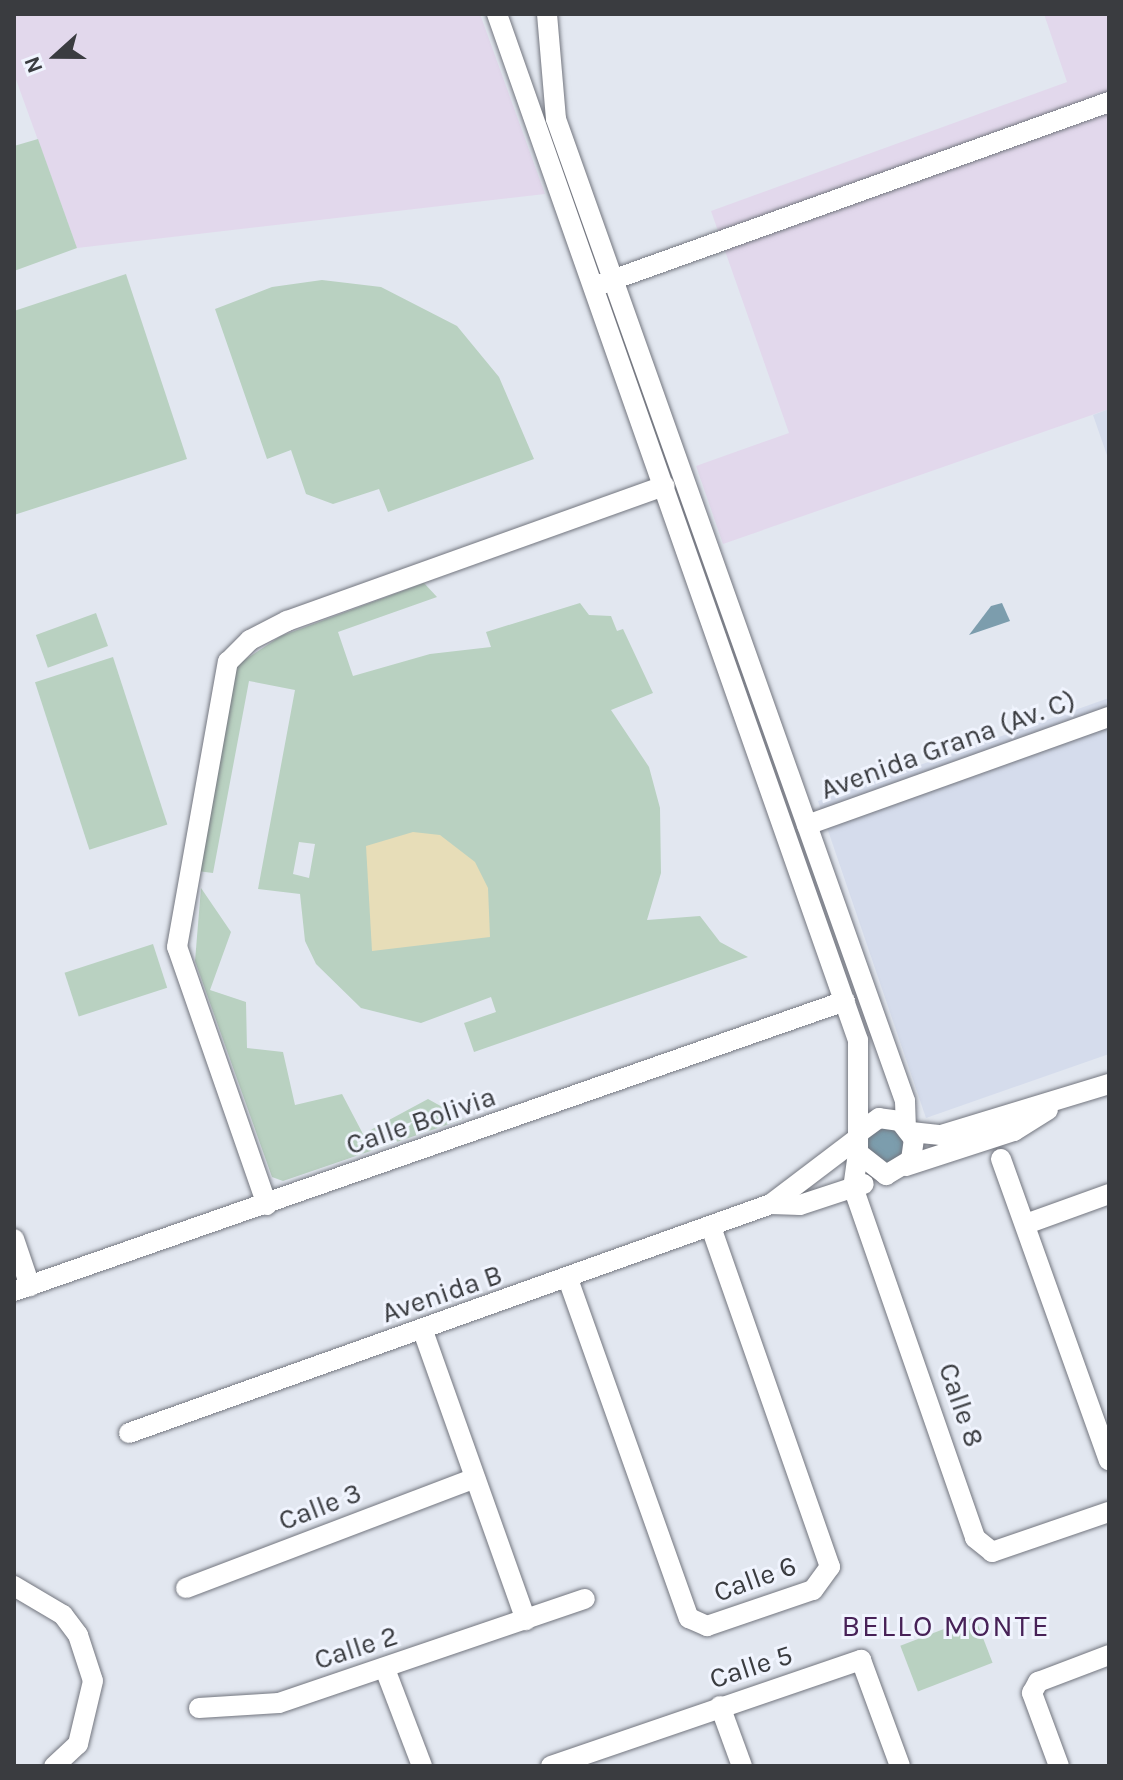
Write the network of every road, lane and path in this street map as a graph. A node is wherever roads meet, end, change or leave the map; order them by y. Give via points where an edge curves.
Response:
1 (497, 14) edge
2 (547, 14) edge
3 (1109, 102) edge
4 (603, 283) junction
5 (665, 486) junction
6 (1109, 717) edge
7 (807, 825) junction
8 (845, 1001) junction
9 (1109, 1084) edge
10 (1065, 1100) junction
11 (908, 1129) junction
12 (859, 1141) junction
13 (1001, 1159) dead end
14 (906, 1166) junction
15 (886, 1175) junction
16 (853, 1187) junction
17 (1109, 1194) edge
18 (771, 1204) junction
19 (267, 1205) junction
20 (1026, 1224) junction
21 (711, 1228) junction
22 (14, 1239) edge
23 (568, 1279) junction
24 (22, 1288) edge
25 (423, 1331) junction
26 (129, 1433) dead end
27 (1109, 1460) edge
28 (475, 1478) junction
29 (1109, 1512) edge
30 (14, 1586) edge
31 (186, 1588) dead end
32 (585, 1599) dead end
33 (526, 1620) junction
34 (1109, 1655) edge
35 (385, 1669) junction
36 (720, 1706) junction
37 (199, 1708) dead end
38 (575, 1762) edge
39 (54, 1766) edge
40 (422, 1766) edge
41 (551, 1766) edge
42 (742, 1766) edge
43 (900, 1766) edge
44 (1059, 1766) edge

1 - 4 street
2 - 4 street via 556,119
3 - 4 street
4 - 5 street, Calle 8
4 - 7 street
5 - 8 street, Calle 8
5 - 19 street via 304,614 250,640 228,662 177,947
6 - 7 street, Avenida Grana (Av. C)
7 - 11 street via 905,1101
8 - 12 street, Calle 8 via 861,1052
8 - 19 street, Calle Bolivia
9 - 10 street
10 - 11 street via 941,1135
10 - 14 street via 1014,1131
11 - 12 street via 879,1118
11 - 14 street
12 - 15 street
12 - 16 street, Calle 8
12 - 18 street, Avenida B
13 - 20 street
14 - 15 street, Avenida B
15 - 16 street, Avenida B
16 - 18 street, Avenida B via 800,1205
16 - 29 street, Calle 8 via 983,1548 1008,1548
17 - 20 street
18 - 21 street, Avenida B
19 - 24 street, Calle Bolivia
20 - 27 street
21 - 23 street, Avenida B
21 - 23 street, Calle 6 via 830,1567 813,1590 707,1626 689,1618
22 - 24 street
23 - 25 street, Avenida B
25 - 26 street, Avenida B
25 - 28 street
28 - 31 street, Calle 3
28 - 33 street
30 - 39 street via 63,1615 78,1635 93,1681 78,1744
32 - 33 street, Calle 2
33 - 35 street, Calle 2
34 - 44 street via 1038,1682 1032,1693
35 - 37 street, Calle 2 via 256,1709
35 - 40 street
36 - 38 street, Calle 5
36 - 42 street
36 - 43 street, Calle 5 via 861,1660
38 - 41 street, Calle 5

